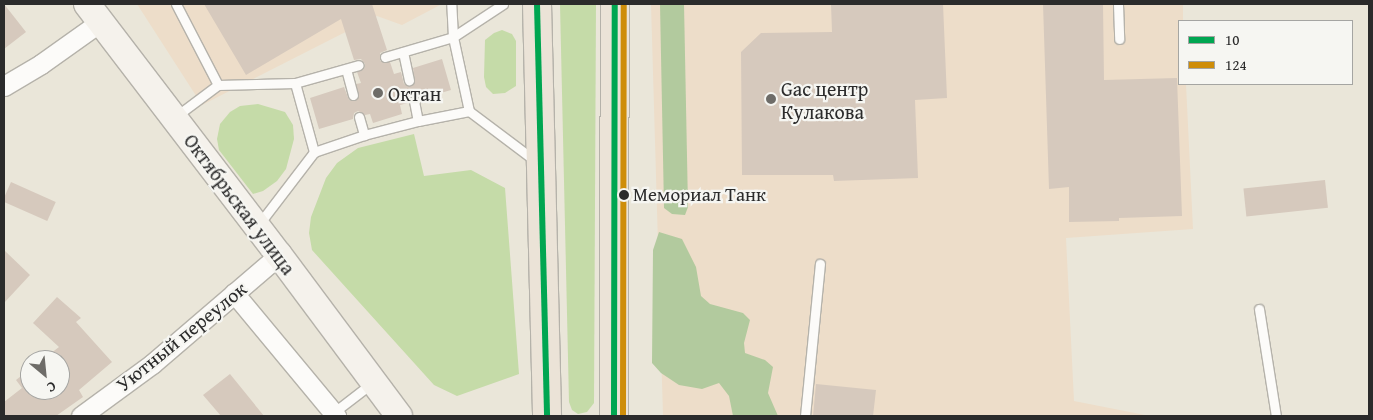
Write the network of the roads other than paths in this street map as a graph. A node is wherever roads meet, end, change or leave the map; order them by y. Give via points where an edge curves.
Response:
1 (176, 4) edge
2 (451, 4) edge
3 (503, 4) edge
4 (537, 4) edge
5 (615, 4) edge
6 (1118, 4) edge
7 (94, 13) edge
8 (453, 37) junction
9 (1119, 39) dead end
10 (402, 52) junction
11 (385, 57) dead end
12 (359, 65) dead end
13 (346, 69) junction
14 (409, 80) dead end
15 (295, 83) junction
16 (218, 85) junction
17 (4, 86) edge
18 (353, 95) dead end
19 (414, 101) dead end
20 (469, 111) junction
21 (359, 117) dead end
22 (174, 118) junction
23 (418, 121) junction
24 (364, 135) junction
25 (314, 152) junction
26 (542, 165) junction
27 (257, 226) junction
28 (280, 254) junction
29 (820, 264) dead end
30 (234, 292) junction
31 (1259, 309) dead end
32 (372, 382) junction
33 (400, 413) edge
34 (333, 415) edge
35 (81, 416) edge
36 (548, 416) edge
37 (614, 416) edge
38 (804, 416) edge
39 (1276, 416) edge

1 - 16 lane
2 - 8 lane
3 - 8 lane
4 - 26 main road
5 - 37 main road
6 - 9 lane
7 - 17 street via 41,64
7 - 22 main road, Октябрьская улица
8 - 10 lane
8 - 20 lane
10 - 11 lane
10 - 14 lane
12 - 13 lane
13 - 15 lane
13 - 18 lane
15 - 16 lane
15 - 25 lane
16 - 22 lane
19 - 23 lane
20 - 23 lane
20 - 26 lane
21 - 24 lane
22 - 27 main road, Октябрьская улица
23 - 24 lane
24 - 25 lane
25 - 27 lane
26 - 36 main road
27 - 28 main road, Октябрьская улица
28 - 30 street, Уютный переулок
28 - 32 main road, Октябрьская улица
29 - 38 lane
30 - 34 street
30 - 35 street, Уютный переулок via 152,364
31 - 39 lane
32 - 33 main road, Октябрьская улица
32 - 34 lane

